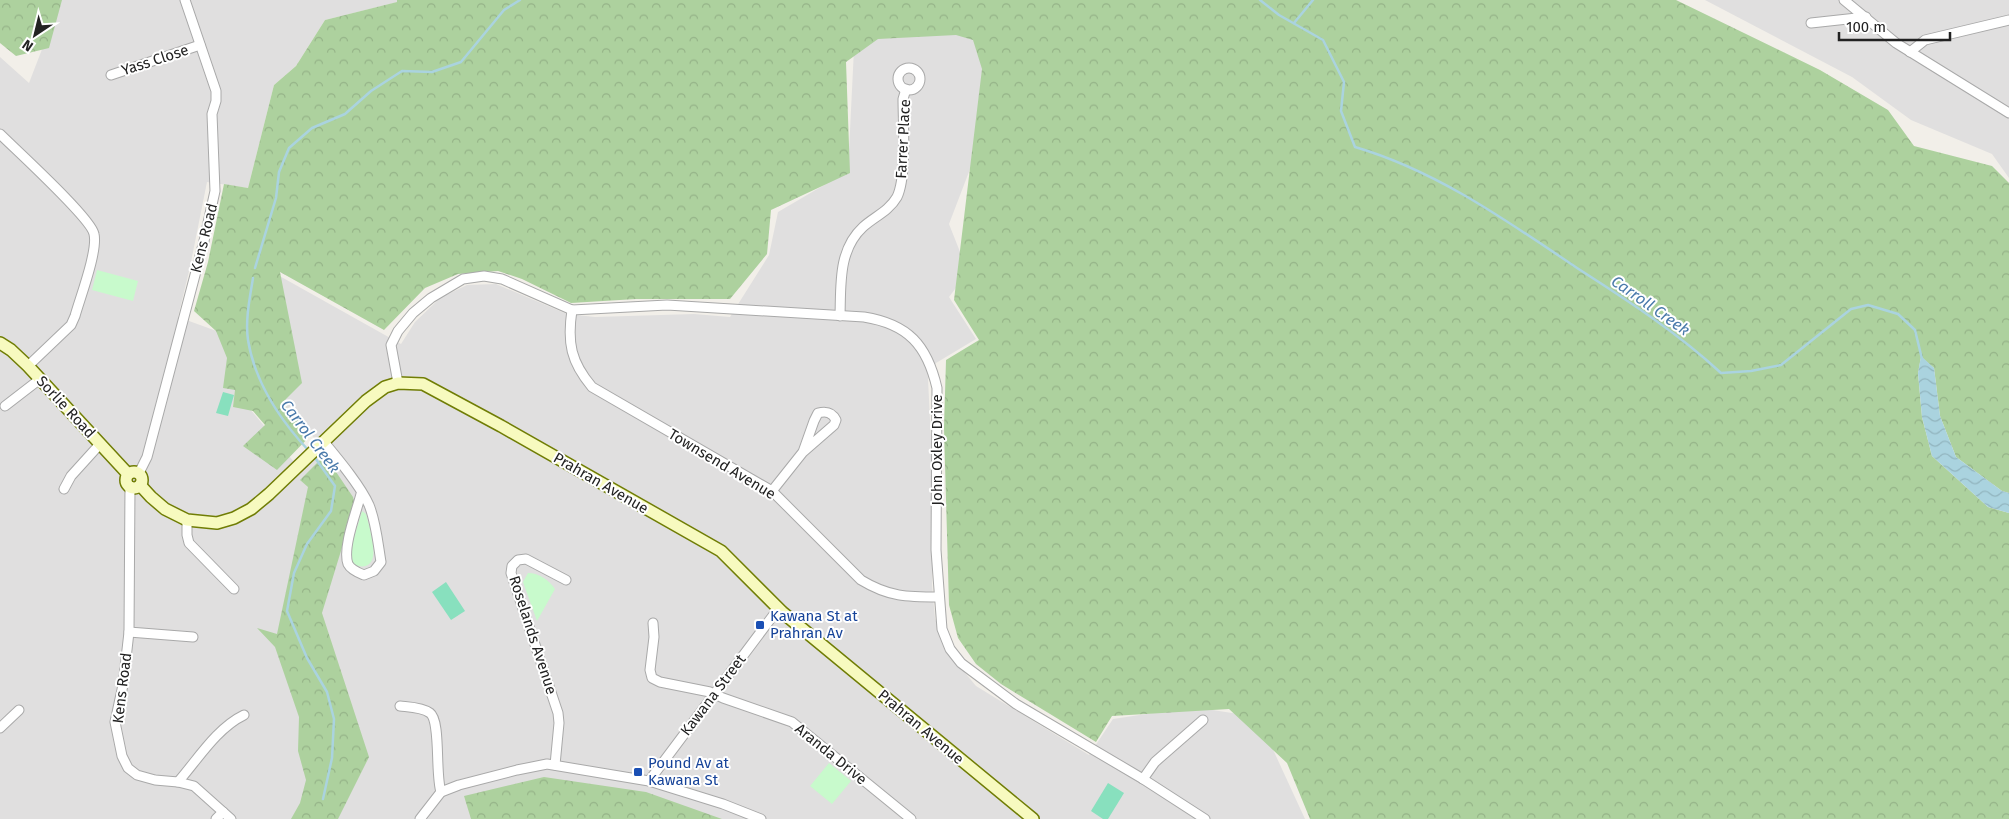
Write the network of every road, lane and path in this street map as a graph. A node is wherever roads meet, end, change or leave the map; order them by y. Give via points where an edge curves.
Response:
1 (185, 0) edge
2 (1844, 0) edge
3 (1866, 17) junction
4 (2009, 20) edge
5 (1811, 23) dead end
6 (200, 45) junction
7 (1910, 52) junction
8 (111, 75) dead end
9 (906, 89) dead end
10 (2009, 113) edge
11 (0, 134) edge
12 (572, 310) junction
13 (840, 316) junction
14 (0, 344) edge
15 (28, 366) junction
16 (40, 379) junction
17 (398, 382) junction
18 (5, 406) dead end
19 (324, 442) junction
20 (100, 444) junction
21 (803, 452) junction
22 (134, 480) junction
23 (64, 490) dead end
24 (772, 491) junction
25 (362, 494) junction
26 (187, 520) junction
27 (566, 580) dead end
28 (234, 588) dead end
29 (939, 596) junction
30 (778, 609) junction
31 (653, 623) dead end
32 (129, 632) junction
33 (193, 637) dead end
34 (714, 694) junction
35 (400, 706) dead end
36 (19, 710) dead end
37 (244, 715) dead end
38 (1203, 720) dead end
39 (0, 728) edge
40 (555, 765) junction
41 (1143, 779) junction
42 (649, 781) junction
43 (178, 782) junction
44 (441, 792) junction
45 (223, 812) junction
46 (216, 819) edge
47 (231, 819) edge
48 (420, 819) edge
49 (762, 819) edge
50 (911, 819) edge
51 (1033, 819) edge
52 (1205, 819) edge

1 - 6 street, Kens Road
2 - 3 street
3 - 5 street
3 - 7 street
4 - 7 street via 1925,40
6 - 8 street, Yass Close
6 - 22 street, Kens Road via 216,91 212,114 215,191 147,457
7 - 10 street
9 - 13 street, Farrer Place via 903,99 902,184 888,208 862,228 847,249 841,277
11 - 15 street via 84,217 95,235 71,324
12 - 13 street, John Oxley Drive via 667,305
12 - 17 street, John Oxley Drive via 502,279 484,276 463,279 431,298 398,332 391,345
12 - 24 street, Townsend Avenue via 571,346 578,370 592,387
13 - 29 street, John Oxley Drive via 884,320 901,329 925,353 932,369 937,388 936,550
14 - 15 street, Sorlie Road
15 - 16 street, Sorlie Road
16 - 18 street
16 - 20 street, Sorlie Road
17 - 19 street via 366,401
17 - 30 street, Prahran Avenue via 423,384 443,394 721,551
19 - 25 street
19 - 26 street via 251,509 216,523
20 - 22 street, Sorlie Road
20 - 23 street via 71,476
21 - 21 street via 818,413 831,414 836,420 834,425
21 - 24 street
22 - 26 street via 165,510
22 - 32 street, Kens Road
24 - 29 street, Townsend Avenue via 861,580 878,590 906,596
25 - 25 street via 368,505 381,562 374,571 364,575 349,565 346,552
26 - 28 street via 186,535 190,543
27 - 40 street, Roselands Avenue via 526,559 518,560 512,566 511,573 558,713
29 - 41 street, John Oxley Drive via 942,629 950,649 961,664 1023,708
30 - 34 street, Kawana Street
30 - 51 street, Prahran Avenue
31 - 34 street, Aranda Drive via 652,678
32 - 33 street
32 - 43 street, Kens Road via 115,722 122,756 128,768 137,775
34 - 42 street, Kawana Street
34 - 50 street, Aranda Drive via 792,722
35 - 44 street via 432,714 436,723
36 - 39 street
37 - 43 street via 220,733
38 - 41 street via 1155,762
40 - 42 street
40 - 44 street via 531,766
41 - 52 street, John Oxley Drive
42 - 49 street
43 - 45 street, Kens Road via 194,786
44 - 48 street
45 - 46 street
45 - 47 street, Kens Road

